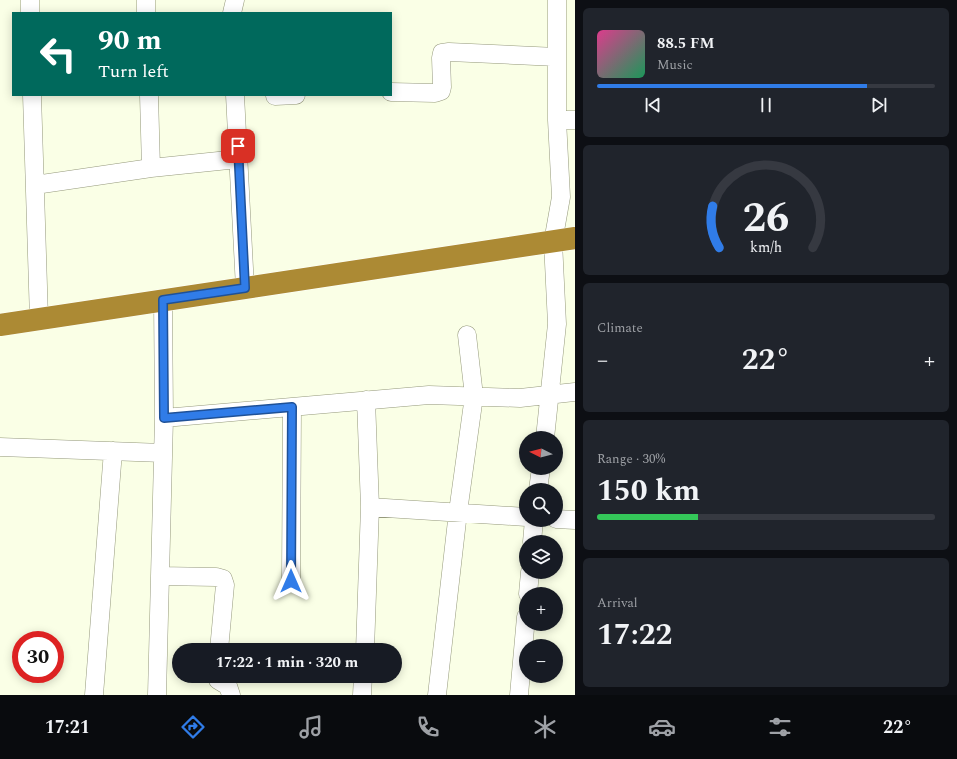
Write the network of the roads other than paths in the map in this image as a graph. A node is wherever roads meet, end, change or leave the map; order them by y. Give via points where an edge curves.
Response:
1 (30, 0) edge
2 (146, 0) edge
3 (235, 0) edge
4 (557, 0) edge
5 (30, 12) edge
6 (146, 12) edge
7 (232, 12) edge
8 (557, 57) junction
9 (392, 92) edge
10 (32, 96) edge
11 (149, 96) edge
12 (235, 96) edge
13 (556, 120) junction
14 (575, 120) edge
15 (238, 159) junction
16 (151, 168) junction
17 (35, 185) junction
18 (575, 238) edge
19 (553, 242) junction
20 (245, 288) junction
21 (163, 300) junction
22 (39, 319) junction
23 (0, 325) edge
24 (467, 335) dead end
25 (575, 392) edge
26 (550, 394) junction
27 (474, 396) junction
28 (366, 400) junction
29 (292, 407) junction
30 (164, 418) junction
31 (546, 431) edge
32 (0, 447) edge
33 (113, 451) junction
34 (163, 453) junction
35 (370, 507) junction
36 (458, 512) junction
37 (519, 516) edge
38 (563, 519) edge
39 (575, 520) edge
40 (160, 576) junction
41 (291, 581) dead end
42 (525, 631) edge
43 (220, 643) edge
44 (365, 643) edge
45 (223, 683) edge
46 (363, 683) edge
47 (94, 695) edge
48 (158, 695) edge
49 (230, 695) edge
50 (362, 695) edge
51 (438, 695) edge
52 (519, 695) edge

1 - 5 street
2 - 6 street
3 - 7 street
4 - 8 street
8 - 9 street via 442,53 440,91 435,94
8 - 13 street
10 - 17 street
11 - 16 street
12 - 15 street
13 - 14 street
13 - 19 street via 561,196
15 - 16 street
15 - 20 street
16 - 17 street
17 - 22 street
18 - 19 highway
19 - 20 highway
19 - 26 street via 557,324
20 - 21 highway
21 - 22 highway
21 - 30 street
22 - 23 highway
24 - 27 street
25 - 26 street
26 - 27 street via 520,398
26 - 31 street
27 - 28 street via 429,395
27 - 36 street
28 - 29 street
28 - 35 street
29 - 30 street
29 - 41 street
30 - 34 street
32 - 33 street
33 - 34 street
33 - 47 street
34 - 40 street
35 - 36 street
35 - 44 street
36 - 37 street
36 - 51 street
38 - 39 street
40 - 43 street via 223,579 225,585
40 - 48 street
42 - 52 street
45 - 49 street via 228,686
46 - 50 street

